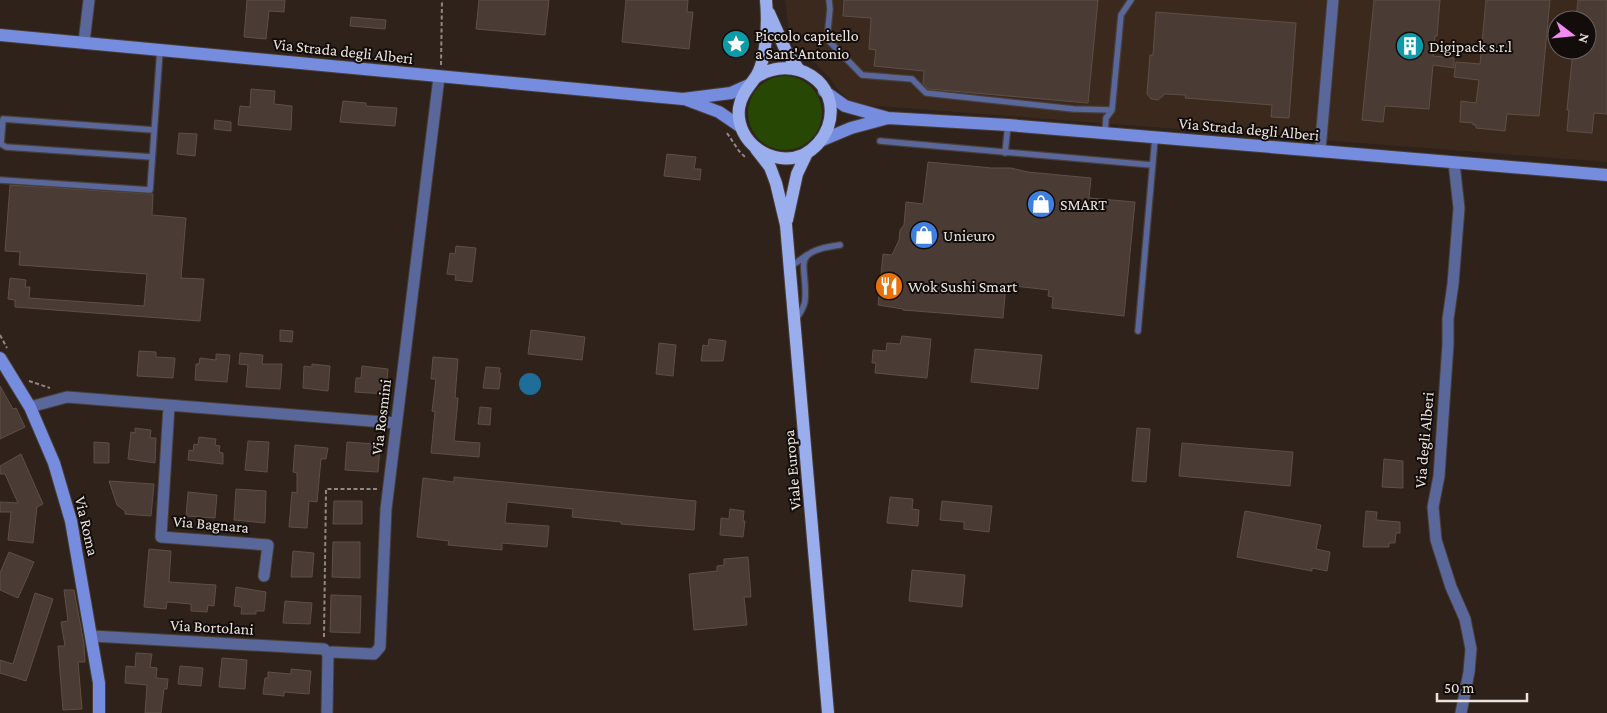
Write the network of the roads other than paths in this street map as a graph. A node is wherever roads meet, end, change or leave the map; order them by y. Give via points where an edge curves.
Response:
1 (89, 0) edge
2 (829, 0) edge
3 (1131, 0) edge
4 (1332, 0) edge
5 (767, 4) edge
6 (0, 36) edge
7 (84, 42) junction
8 (160, 50) junction
9 (799, 70) junction
10 (439, 77) junction
11 (752, 81) junction
12 (824, 91) junction
13 (682, 99) junction
14 (1112, 110) junction
15 (888, 118) junction
16 (1008, 125) junction
17 (741, 127) junction
18 (154, 130) junction
19 (1105, 133) junction
20 (1155, 138) junction
21 (880, 140) dead end
22 (820, 141) junction
23 (756, 149) junction
24 (1320, 152) junction
25 (807, 153) junction
26 (1006, 153) junction
27 (152, 157) junction
28 (1454, 163) junction
29 (1152, 165) junction
30 (1607, 175) edge
31 (0, 180) edge
32 (786, 225) junction
33 (790, 267) junction
34 (795, 322) junction
35 (1138, 332) dead end
36 (5, 356) edge
37 (169, 406) junction
38 (30, 407) junction
39 (396, 423) junction
40 (264, 576) dead end
41 (92, 636) junction
42 (326, 652) junction
43 (100, 713) edge
44 (327, 713) edge
45 (828, 713) edge
46 (1461, 713) edge

1 - 7 street
2 - 14 lane via 826,39 862,75 912,80 926,93
3 - 14 lane via 1121,15
4 - 24 street
5 - 9 main road via 783,45
5 - 11 main road via 762,64
6 - 7 main road, Via Strada degli Alberi
7 - 8 main road, Via Strada degli Alberi
8 - 10 main road, Via Strada degli Alberi
8 - 18 lane
9 - 11 main road via 780,68 763,73
9 - 12 main road via 813,77
10 - 13 main road, Via Strada degli Alberi
10 - 39 street, Via Rosmini
11 - 13 main road, Via Strada degli Alberi via 731,93
11 - 17 main road via 744,92 739,109
12 - 15 main road, Via Strada degli Alberi via 845,106
12 - 22 main road, Viale Europa via 830,117
13 - 17 main road, Via Strada degli Alberi via 720,112
14 - 19 lane via 1106,118
15 - 16 main road, Via Strada degli Alberi
15 - 22 main road, Via Strada degli Alberi
16 - 19 main road, Via Strada degli Alberi
16 - 26 lane
17 - 23 main road, Viale Europa
18 - 27 lane
18 - 27 lane via 3,119 2,144 6,147
19 - 20 main road, Via Strada degli Alberi
20 - 24 main road, Via Strada degli Alberi
20 - 29 lane
21 - 26 lane
22 - 25 main road, Viale Europa
23 - 25 main road via 781,158
23 - 32 main road, Viale Europa via 770,167
24 - 28 main road, Via Strada degli Alberi
25 - 32 main road, Viale Europa via 796,174
26 - 29 lane
27 - 31 lane via 150,190
28 - 30 main road, Via Strada degli Alberi
28 - 46 street, Via degli Alberi via 1459,208 1454,284 1448,319 1439,476 1433,507 1436,540 1465,618 1471,649
29 - 35 lane
32 - 33 main road, Viale Europa
33 - 34 main road, Viale Europa
33 - 34 lane via 820,245 830,242 840,245 813,251 806,258 803,264 806,302
34 - 45 main road, Viale Europa
36 - 38 main road, Via Roma
37 - 38 street via 67,397
37 - 39 street
37 - 40 street, Via Bagnara via 161,536 268,545
38 - 41 main road, Via Roma via 54,463 71,521
39 - 42 street, Via Rosmini via 386,509 380,647 374,654
41 - 42 street, Via Bortolani
41 - 43 main road, Via Roma
42 - 44 street

